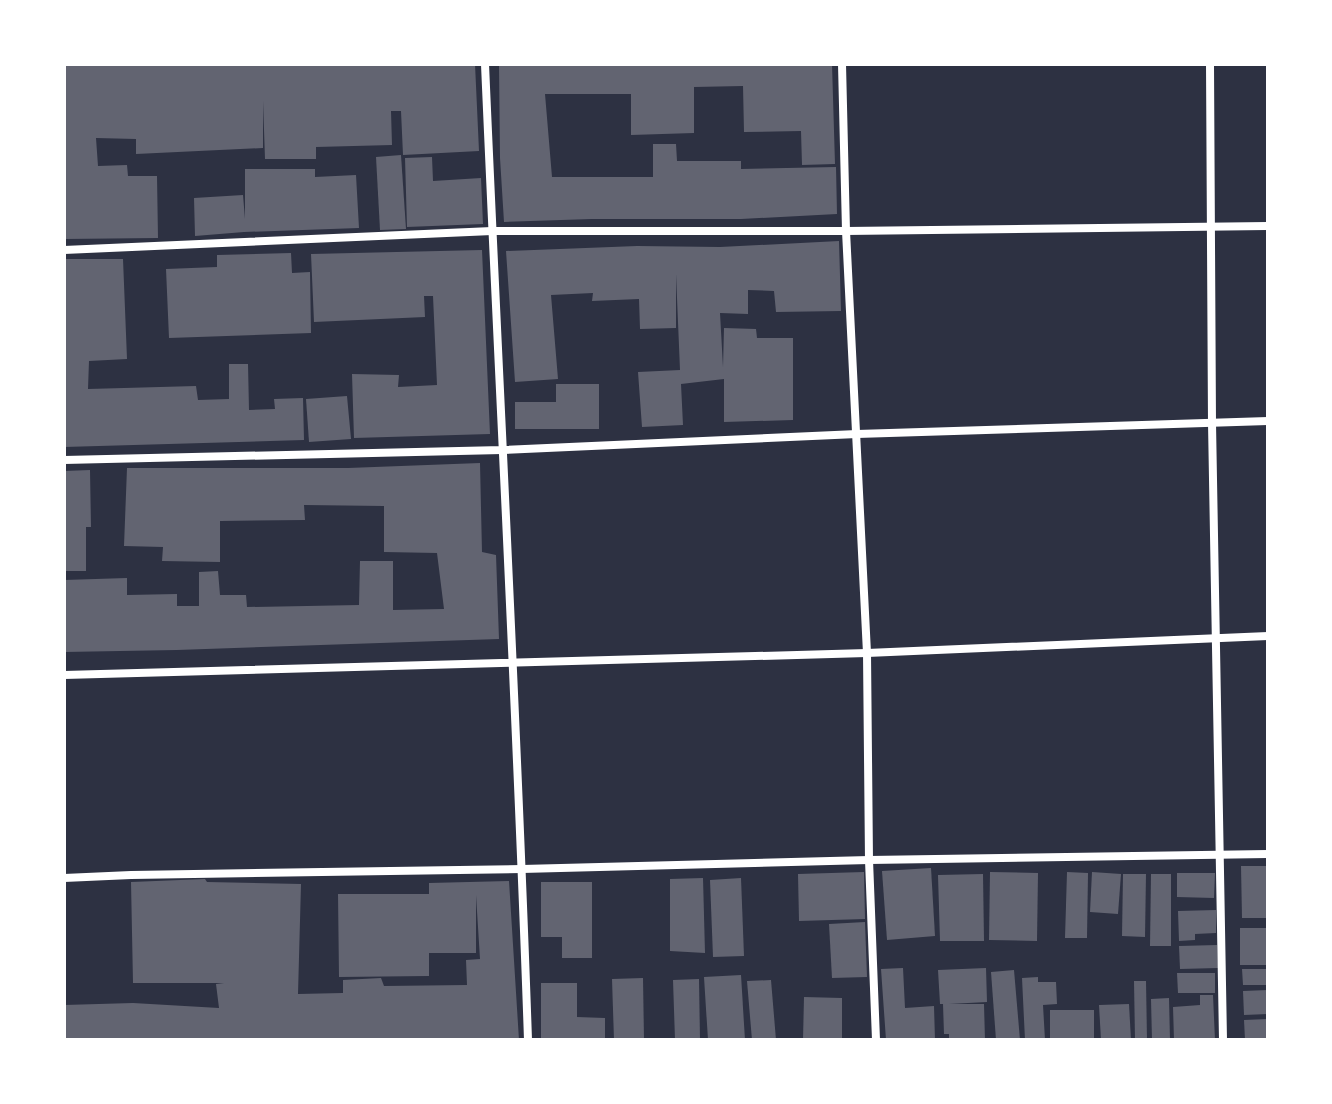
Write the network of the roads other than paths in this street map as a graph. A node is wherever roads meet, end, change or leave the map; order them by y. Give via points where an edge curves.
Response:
1 (485, 64) edge
2 (842, 64) edge
3 (1210, 64) edge
4 (1268, 226) edge
5 (1210, 227) junction
6 (492, 231) junction
7 (846, 231) junction
8 (64, 250) edge
9 (1268, 421) edge
10 (1212, 423) junction
11 (857, 434) junction
12 (502, 450) junction
13 (64, 460) edge
14 (1268, 636) edge
15 (1216, 638) junction
16 (867, 653) junction
17 (514, 662) junction
18 (64, 675) edge
19 (1268, 854) edge
20 (1220, 855) junction
21 (869, 860) junction
22 (522, 869) junction
23 (64, 878) edge
24 (528, 1040) edge
25 (876, 1040) edge
26 (1223, 1040) edge

1 - 6 street
2 - 7 street
3 - 5 street
4 - 5 street
5 - 7 street
5 - 10 street
6 - 7 street
6 - 8 street
6 - 12 street
7 - 11 street
9 - 10 street
10 - 11 street
10 - 15 street
11 - 12 street
11 - 16 street
12 - 13 street
12 - 17 street
14 - 15 street
15 - 16 street
15 - 20 street
16 - 17 street
16 - 21 street
17 - 18 street
17 - 22 street
19 - 20 street
20 - 21 street
20 - 26 street
21 - 22 street
21 - 25 street
22 - 23 street
22 - 24 street

